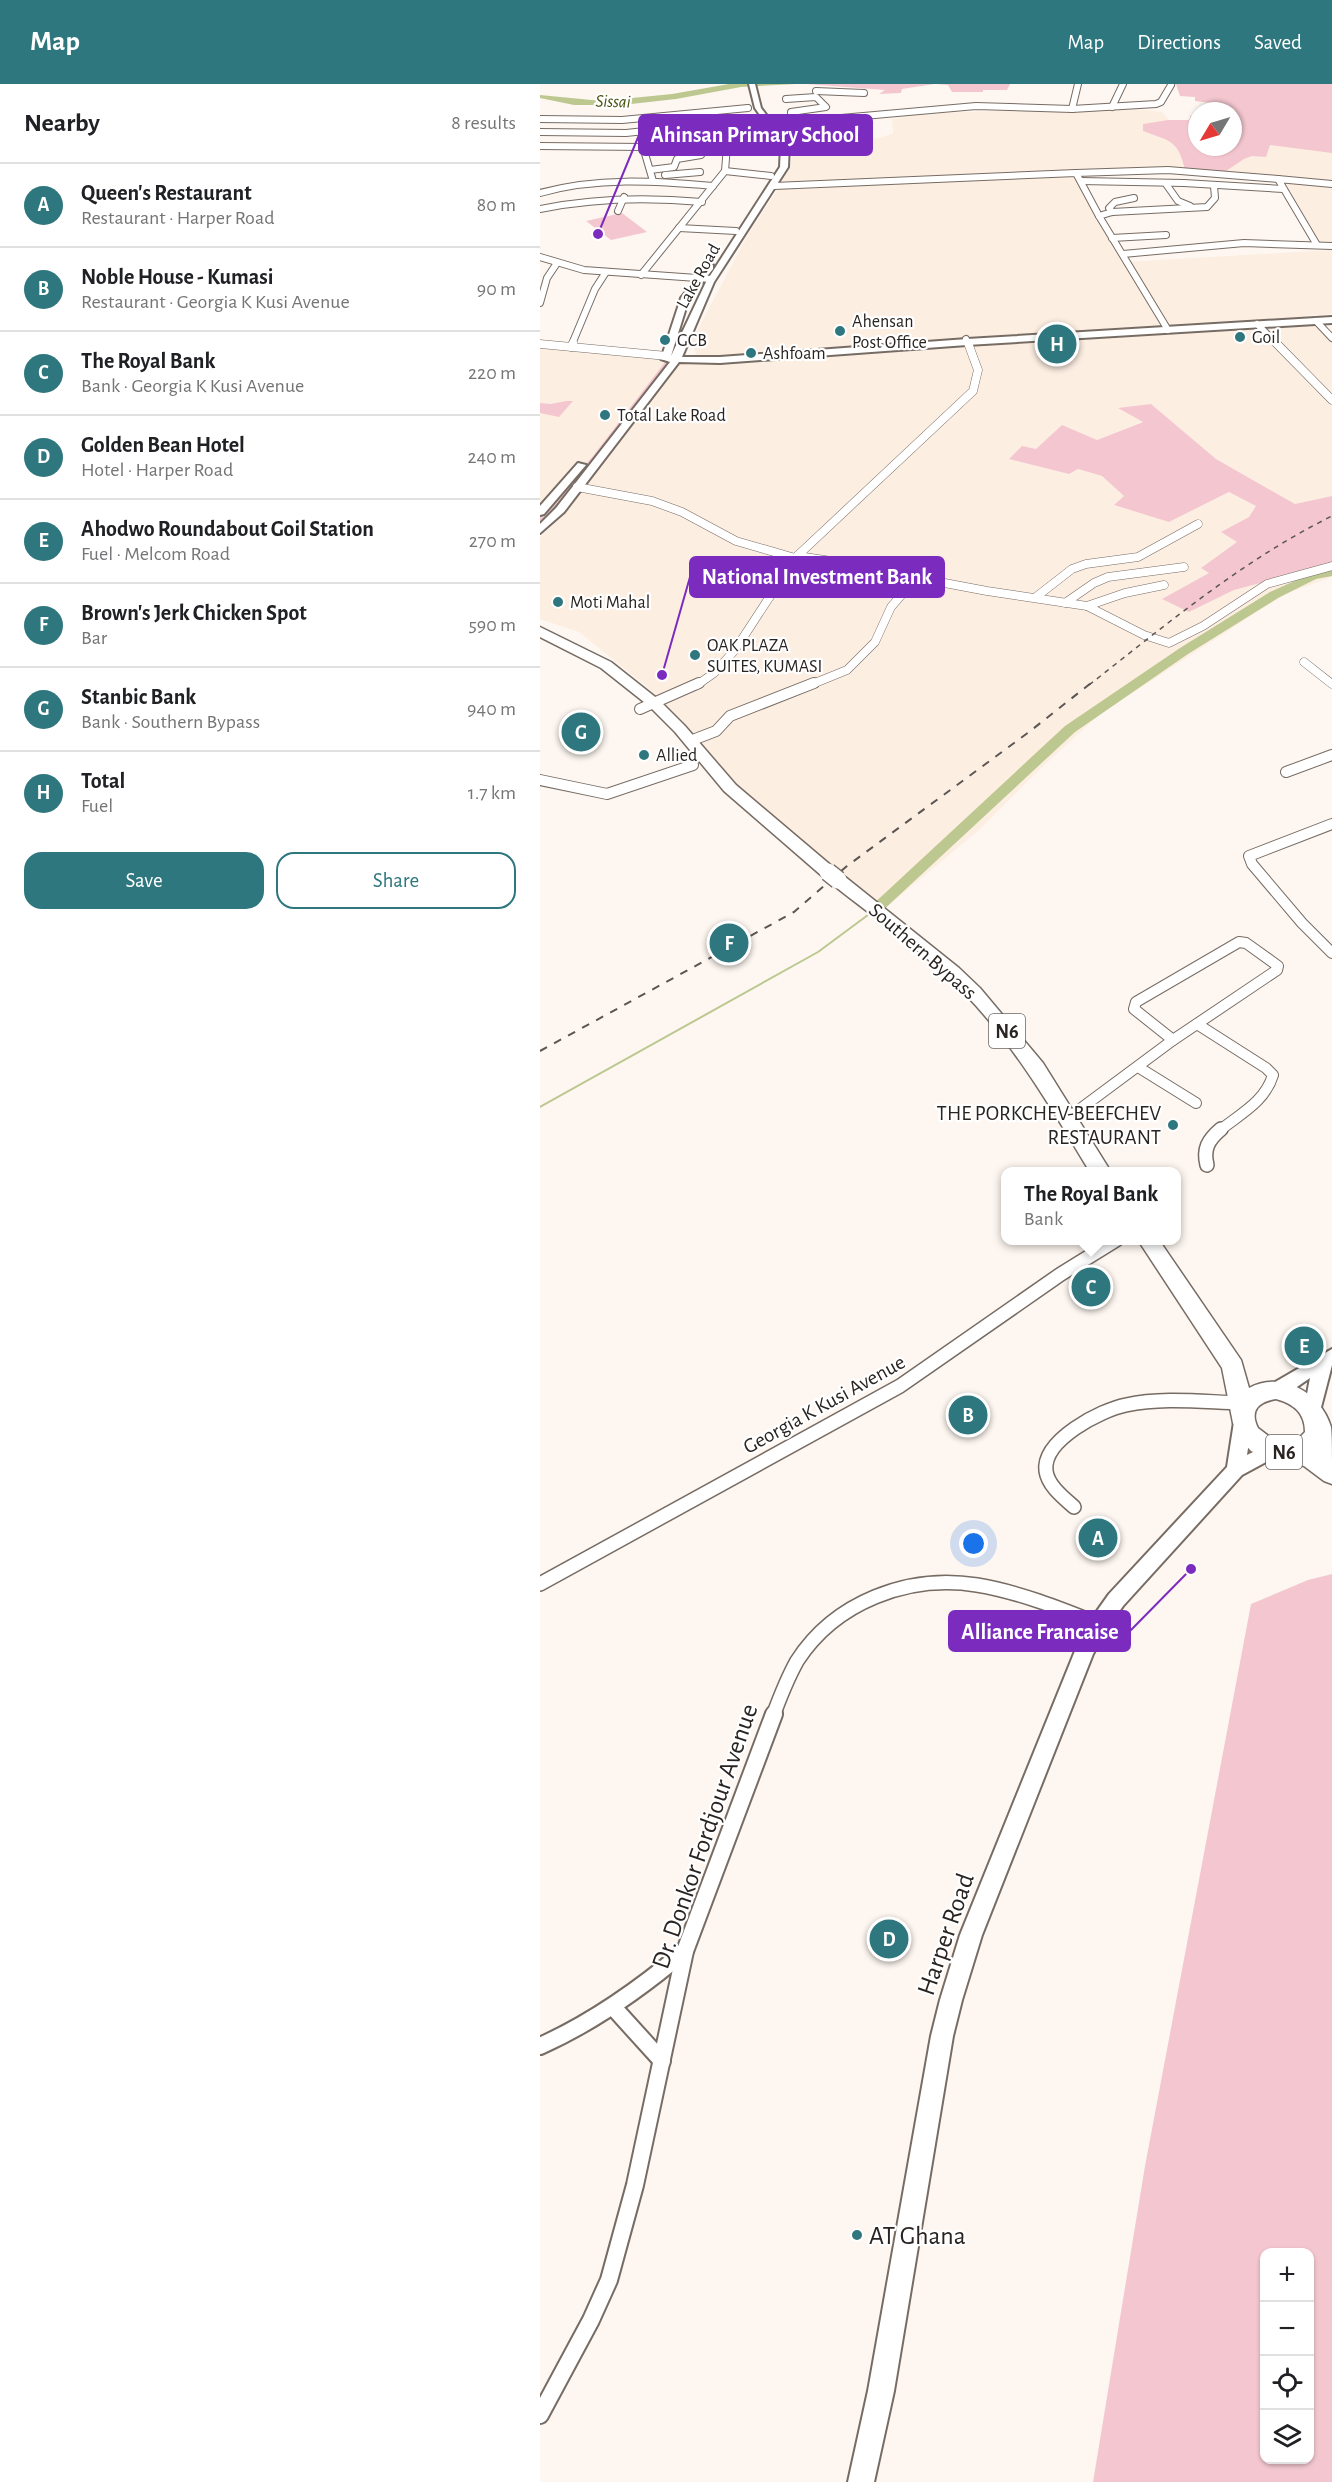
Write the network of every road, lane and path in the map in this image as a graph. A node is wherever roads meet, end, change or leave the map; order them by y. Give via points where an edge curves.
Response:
1 (1078, 84) edge
2 (1123, 84) edge
3 (753, 85) edge
4 (1171, 85) edge
5 (744, 92) dead end
6 (816, 93) junction
7 (864, 93) dead end
8 (786, 99) dead end
9 (694, 107) dead end
10 (1112, 107) junction
11 (748, 108) junction
12 (738, 109) junction
13 (1072, 109) junction
14 (540, 119) edge
15 (791, 122) junction
16 (763, 123) junction
17 (708, 125) junction
18 (540, 132) edge
19 (769, 133) junction
20 (720, 137) junction
21 (540, 146) edge
22 (643, 147) junction
23 (674, 167) junction
24 (725, 171) junction
25 (1155, 171) junction
26 (700, 172) dead end
27 (1076, 173) junction
28 (651, 176) junction
29 (771, 176) junction
30 (1278, 179) junction
31 (1081, 182) junction
32 (1153, 183) junction
33 (1166, 184) junction
34 (1332, 184) edge
35 (713, 186) junction
36 (774, 186) junction
37 (1214, 186) junction
38 (1284, 189) junction
39 (541, 192) edge
40 (624, 197) junction
41 (1134, 198) dead end
42 (702, 202) junction
43 (1191, 207) junction
44 (540, 208) edge
45 (618, 211) dead end
46 (1112, 212) junction
47 (1099, 216) junction
48 (679, 228) junction
49 (736, 231) junction
50 (1166, 235) dead end
51 (1112, 238) junction
52 (1317, 245) junction
53 (1332, 246) edge
54 (1123, 254) junction
55 (540, 257) edge
56 (557, 263) junction
57 (606, 272) junction
58 (641, 275) junction
59 (701, 279) junction
60 (711, 279) junction
61 (540, 303) edge
62 (1332, 318) edge
63 (1316, 321) junction
64 (1257, 324) junction
65 (1167, 328) junction
66 (1332, 338) edge
67 (967, 340) junction
68 (686, 341) junction
69 (540, 344) edge
70 (571, 347) junction
71 (716, 357) junction
72 (672, 358) junction
73 (698, 361) junction
74 (669, 370) junction
75 (1332, 400) edge
76 (577, 487) junction
77 (540, 512) edge
78 (1198, 524) dead end
79 (540, 530) edge
80 (797, 557) junction
81 (1332, 566) edge
82 (1184, 567) dead end
83 (918, 576) junction
84 (1164, 585) dead end
85 (1036, 597) junction
86 (1065, 603) junction
87 (1087, 606) junction
88 (540, 621) edge
89 (542, 639) edge
90 (1304, 662) dead end
91 (606, 665) junction
92 (1332, 684) edge
93 (647, 706) junction
94 (690, 741) junction
95 (1332, 755) edge
96 (693, 765) junction
97 (1286, 772) dead end
98 (540, 780) edge
99 (742, 806) junction
100 (1332, 824) edge
101 (1332, 951) edge
102 (1197, 1024) junction
103 (1173, 1040) junction
104 (1138, 1067) junction
105 (1196, 1103) dead end
106 (1068, 1118) junction
107 (1208, 1165) dead end
108 (1098, 1167) edge
109 (1108, 1245) edge
110 (1151, 1245) edge
111 (1328, 1360) edge
112 (1233, 1366) junction
113 (1274, 1390) junction
114 (1242, 1413) junction
115 (1316, 1416) junction
116 (1281, 1451) junction
117 (1332, 1451) edge
118 (1236, 1470) junction
119 (1332, 1474) edge
120 (1074, 1507) dead end
121 (540, 1584) edge
122 (1099, 1624) junction
123 (684, 1951) junction
124 (614, 2008) junction
125 (540, 2046) edge
126 (662, 2061) junction
127 (540, 2415) edge
128 (861, 2482) edge

1 - 13 street
2 - 10 street
3 - 16 main road, Lake Road
4 - 10 street via 1156,105
5 - 11 main road, Lake Road
6 - 7 street
6 - 8 street
6 - 15 street via 826,108 791,112
9 - 12 street via 730,103
10 - 13 street
11 - 12 street
11 - 16 main road, Lake Road
12 - 14 street via 622,120
13 - 15 street via 976,106
15 - 16 street
16 - 17 street
16 - 19 main road, Lake Road
16 - 36 main road, Lake Road via 782,140 786,155
17 - 18 street via 626,134
17 - 20 street
19 - 20 street
19 - 29 main road, Lake Road via 778,157
20 - 22 street
20 - 24 street via 727,146
21 - 22 street
22 - 28 street
23 - 23 street via 704,166 702,156 677,159
23 - 28 street
24 - 29 street
24 - 35 street
25 - 27 street
25 - 30 street
25 - 32 street
26 - 28 street
27 - 31 street
27 - 36 street
28 - 35 street
28 - 39 street
29 - 49 main road, Lake Road
30 - 34 street
30 - 38 street
31 - 32 street
31 - 47 street
32 - 33 street
33 - 37 street
33 - 43 street via 1178,201
35 - 42 street
36 - 60 main road, Lake Road
37 - 38 street
37 - 43 street via 1212,204
38 - 52 street
40 - 42 street
40 - 44 street
40 - 45 street
41 - 46 street via 1115,202 1109,208
42 - 48 street
43 - 46 street
46 - 47 street
47 - 51 street
48 - 49 street
48 - 58 street
49 - 59 main road, Lake Road
50 - 51 street
51 - 54 street
52 - 53 street
52 - 54 street via 1244,243
54 - 65 street
55 - 56 street
56 - 57 street
56 - 61 street via 547,278
57 - 58 street
57 - 70 street
58 - 59 street
59 - 60 street
59 - 72 main road, Lake Road via 685,298
60 - 68 main road, Lake Road
62 - 63 main road
62 - 65 main road
63 - 64 main road
63 - 66 street
64 - 65 main road
64 - 75 street
65 - 67 main road
67 - 71 main road
67 - 73 main road
67 - 80 street via 980,371 973,391
68 - 71 main road via 692,350
68 - 72 main road, Lake Road
69 - 70 street
70 - 72 street
71 - 72 main road
72 - 73 main road
72 - 74 main road, Lake Road
72 - 77 main road, Lake Road
73 - 74 main road
74 - 76 main road, Lake Road
76 - 79 main road, Lake Road
76 - 80 street via 652,501 736,541
78 - 85 street via 1138,557 1071,569
80 - 83 street
80 - 93 street via 735,650 714,673 693,687
81 - 87 street via 1267,584 1203,626 1169,642 1144,635
82 - 86 street via 1108,577
83 - 85 street
83 - 94 street via 891,608 877,639 847,670 730,716 716,731
84 - 87 street
85 - 86 street
86 - 87 street
88 - 91 highway via 578,638
89 - 91 highway, Southern Bypass / N6
89 - 93 highway, Southern Bypass / N6
90 - 92 street
91 - 93 highway, Southern Bypass / N6
93 - 94 highway, Southern Bypass / N6
93 - 96 highway, Southern Bypass / N6
94 - 99 highway, Southern Bypass / N6
95 - 97 street
96 - 98 street via 608,794
96 - 99 highway, Southern Bypass / N6
99 - 106 highway, Southern Bypass / N6 via 968,986 1023,1049
100 - 101 street via 1249,856 1302,923
102 - 103 street
102 - 103 street via 1278,966 1239,942 1136,1002 1136,1012
102 - 107 street via 1273,1075 1266,1093 1209,1141 1204,1153
103 - 104 street
104 - 105 street
104 - 106 street
106 - 108 highway, Southern Bypass / N6
109 - 121 street, Georgia K Kusi Avenue via 900,1386
110 - 112 highway, N6
111 - 113 main road
111 - 115 main road via 1316,1387
112 - 113 highway, N6
112 - 114 highway, N6
113 - 114 highway, N6 via 1254,1396
113 - 115 highway, N6 via 1298,1395
114 - 116 highway, N6 via 1253,1439
114 - 118 main road
114 - 120 street via 1157,1401 1123,1405 1097,1414 1059,1440 1045,1462 1053,1485
115 - 116 highway, N6 via 1311,1442 1305,1447
115 - 117 highway, N6
116 - 118 main road, Harper Road
116 - 119 highway, N6 via 1311,1459
118 - 122 main road, Harper Road via 1116,1600
122 - 123 street, Dr. Donkor Fordjour Avenue via 1048,1604 976,1586 937,1582 890,1591 854,1605 826,1625 797,1659 786,1681
122 - 128 main road, Harper Road via 983,1904 951,2000 874,2431
123 - 124 street
123 - 126 street, Dr. Donkor Fordjour Avenue
124 - 125 street
124 - 126 street
126 - 127 street, Dr. Donkor Fordjour Avenue via 636,2185 609,2280

